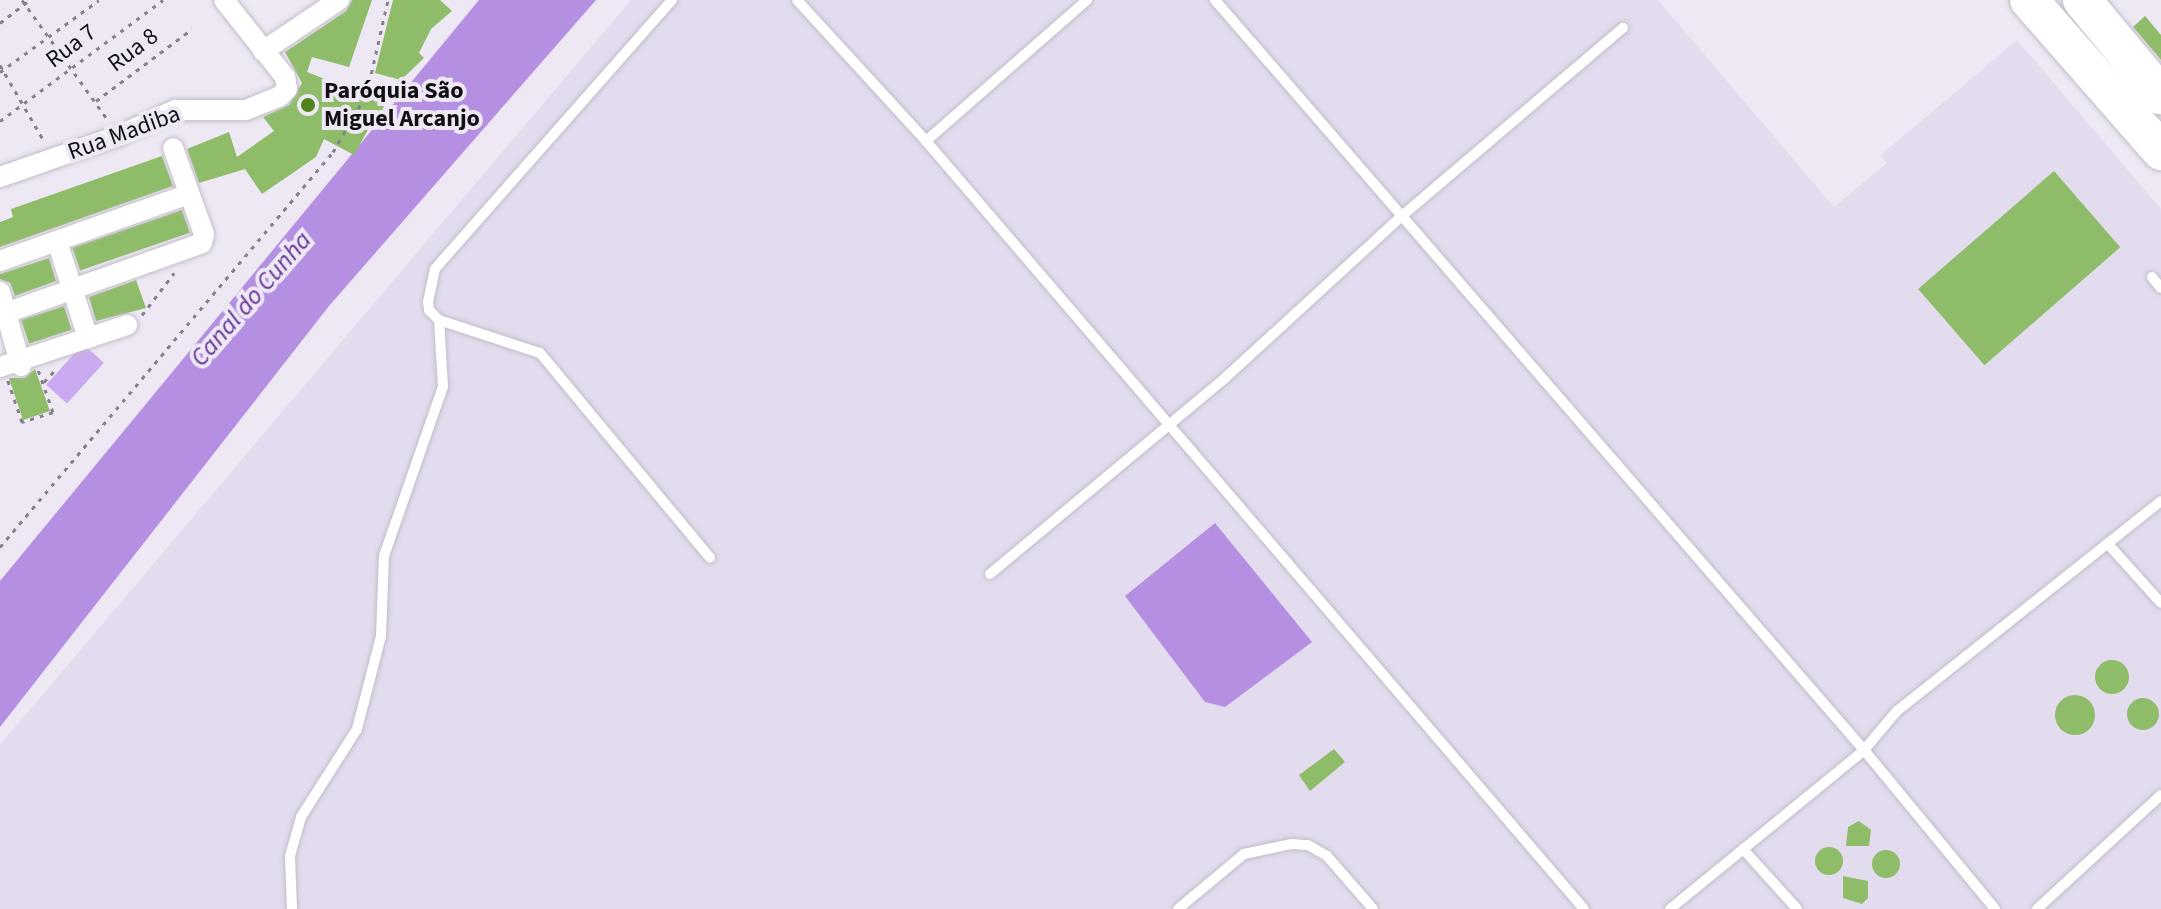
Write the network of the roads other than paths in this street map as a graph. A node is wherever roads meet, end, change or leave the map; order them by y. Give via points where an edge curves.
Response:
1 (224, 0) edge
2 (339, 0) edge
3 (672, 0) edge
4 (797, 0) edge
5 (1087, 0) edge
6 (1215, 0) edge
7 (2029, 0) edge
8 (2084, 5) edge
9 (1623, 28) dead end
10 (263, 51) junction
11 (2161, 95) edge
12 (926, 141) junction
13 (173, 148) dead end
14 (2161, 151) edge
15 (0, 177) edge
16 (189, 194) junction
17 (1403, 215) junction
18 (57, 241) junction
19 (0, 261) edge
20 (2152, 277) dead end
21 (2161, 288) edge
22 (73, 290) junction
23 (0, 292) edge
24 (3, 314) junction
25 (439, 320) junction
26 (127, 325) road end
27 (88, 338) junction
28 (14, 365) edge
29 (1169, 425) junction
30 (2161, 501) edge
31 (2108, 544) junction
32 (710, 558) dead end
33 (990, 574) dead end
34 (2161, 603) edge
35 (1864, 750) junction
36 (2161, 795) edge
37 (1743, 849) junction
38 (292, 909) edge
39 (1178, 909) edge
40 (1373, 909) edge
41 (1584, 909) edge
42 (1670, 909) edge
43 (1797, 909) edge
44 (1995, 909) edge
45 (2037, 909) edge

1 - 10 street
2 - 10 street
3 - 25 lane via 435,269 429,310
4 - 12 lane
5 - 12 lane
6 - 17 lane
7 - 14 highway
8 - 11 highway
9 - 17 lane
10 - 15 street, Rua Madiba via 287,83 280,96 263,105 175,110
12 - 29 lane
13 - 16 street
16 - 18 street
16 - 22 street via 204,234 193,248
17 - 29 lane
17 - 35 lane
18 - 19 street
18 - 22 street
20 - 21 lane
22 - 24 street
22 - 27 street
23 - 24 street
24 - 28 street
25 - 32 lane via 540,353
25 - 38 lane via 443,387 384,556 381,636 357,729 301,817 290,856
26 - 27 street
27 - 28 street
29 - 33 lane
29 - 41 lane
30 - 31 lane
31 - 34 lane
31 - 35 lane via 1897,711
35 - 37 lane
35 - 44 lane
36 - 45 lane
37 - 42 lane
37 - 43 lane
39 - 40 lane via 1244,854 1292,844 1308,845 1327,856

